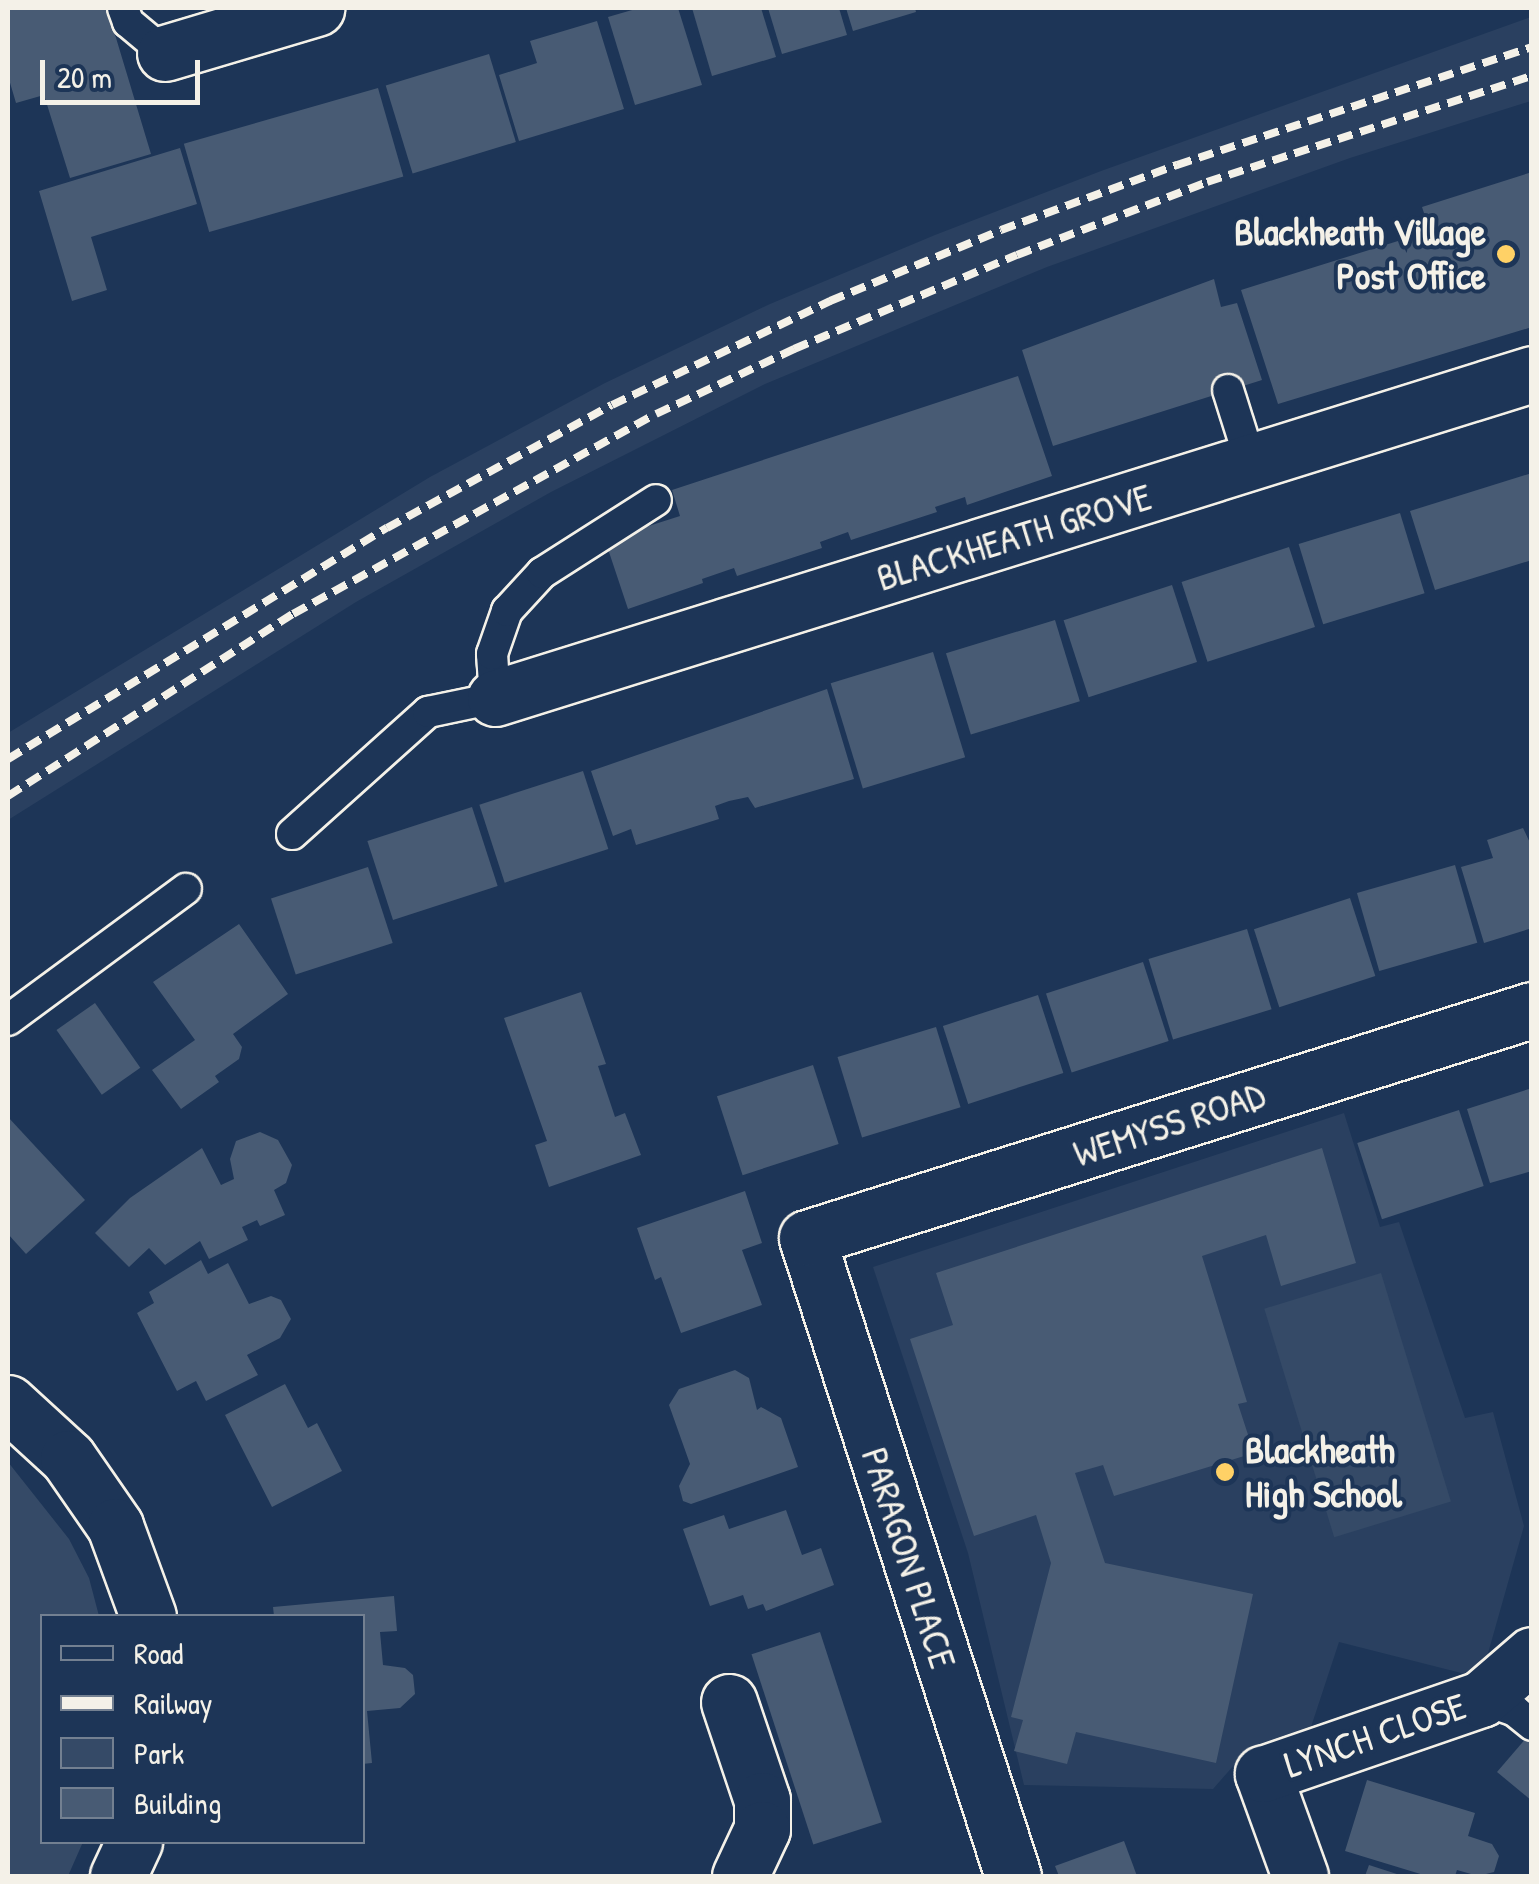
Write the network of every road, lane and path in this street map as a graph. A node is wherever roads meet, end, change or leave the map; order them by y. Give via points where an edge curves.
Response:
1 (123, 8) edge
2 (316, 8) edge
3 (165, 53) joint
4 (1532, 374) edge
5 (1228, 390) dead end
6 (1251, 462) junction
7 (656, 500) dead end
8 (496, 698) junction
9 (292, 834) dead end
10 (186, 888) dead end
11 (1532, 1010) edge
12 (8, 1020) edge
13 (807, 1238) joint
14 (8, 1403) edge
15 (147, 1614) edge
16 (1532, 1654) edge
17 (1482, 1699) junction
18 (729, 1702) dead end
19 (1532, 1725) edge
20 (133, 1844) edge
21 (118, 1876) edge
22 (740, 1876) edge
23 (1014, 1876) edge
24 (1300, 1876) edge

1 - 3 lane via 128,22
2 - 3 street
4 - 6 street, BLACKHEATH GROVE
5 - 6 lane
6 - 8 street, BLACKHEATH GROVE
7 - 8 lane via 542,573 507,611 492,654
8 - 9 lane via 428,712
10 - 12 lane
11 - 13 street, WEMYSS ROAD
13 - 23 street, PARAGON PLACE
14 - 15 street via 68,1458 114,1526
16 - 17 street, LYNCH CLOSE
17 - 19 lane
17 - 24 street, LYNCH CLOSE via 1263,1774
18 - 22 street via 762,1800 762,1829
20 - 21 street

